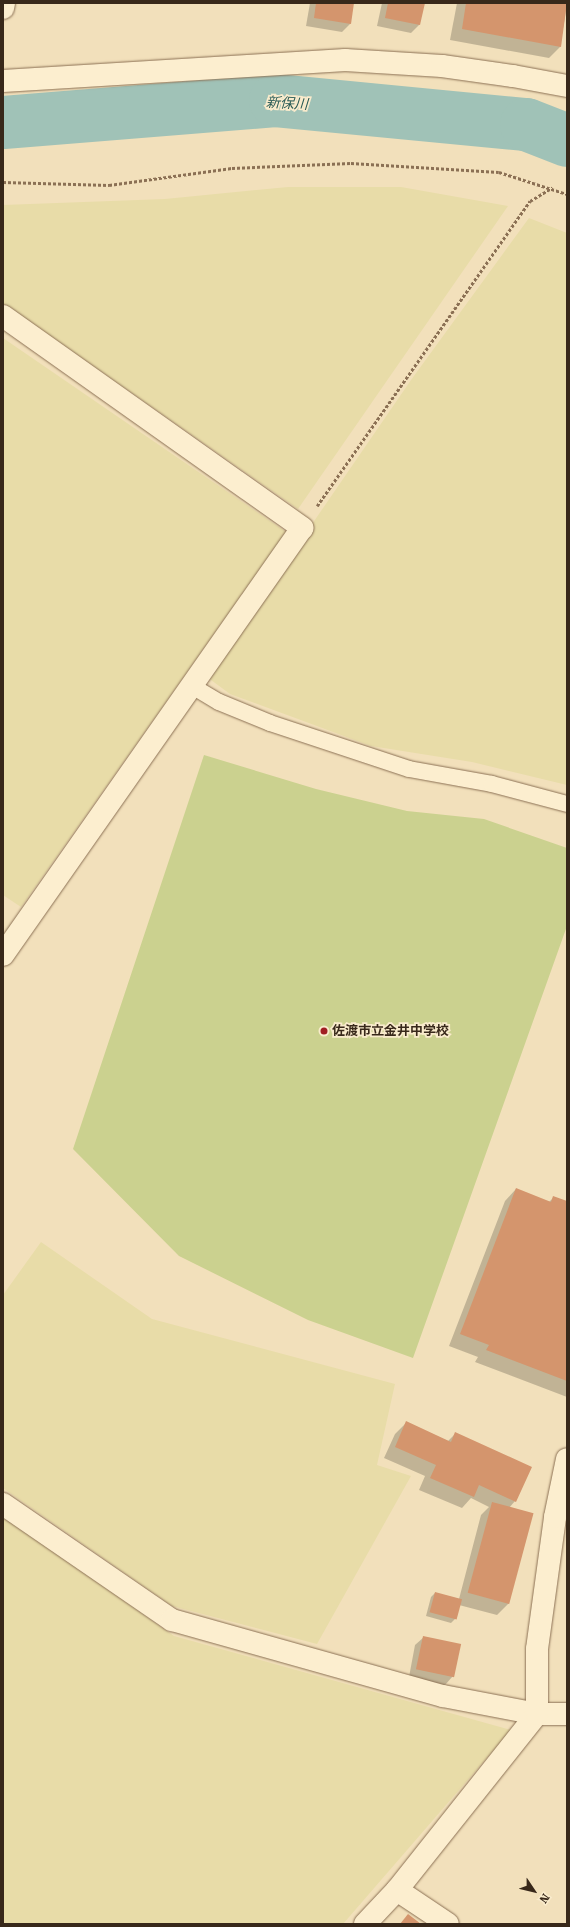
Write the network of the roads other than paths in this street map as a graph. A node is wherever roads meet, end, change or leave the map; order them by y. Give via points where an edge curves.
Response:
1 (4, 3) edge
2 (3, 8) edge
3 (3, 81) edge
4 (567, 86) edge
5 (3, 316) edge
6 (192, 686) junction
7 (567, 804) edge
8 (3, 955) edge
9 (567, 1459) edge
10 (3, 1504) edge
11 (537, 1714) junction
12 (567, 1714) edge
13 (397, 1890) junction
14 (365, 1924) edge
15 (448, 1924) edge

1 - 2 street
3 - 4 street via 345,60 442,66
5 - 6 street via 302,528
6 - 7 lane via 219,702 270,723 409,769 492,784
6 - 8 street
9 - 11 street via 555,1517 537,1649
10 - 11 street via 172,1620 442,1696
11 - 12 street
11 - 13 street
13 - 14 street
13 - 15 street

